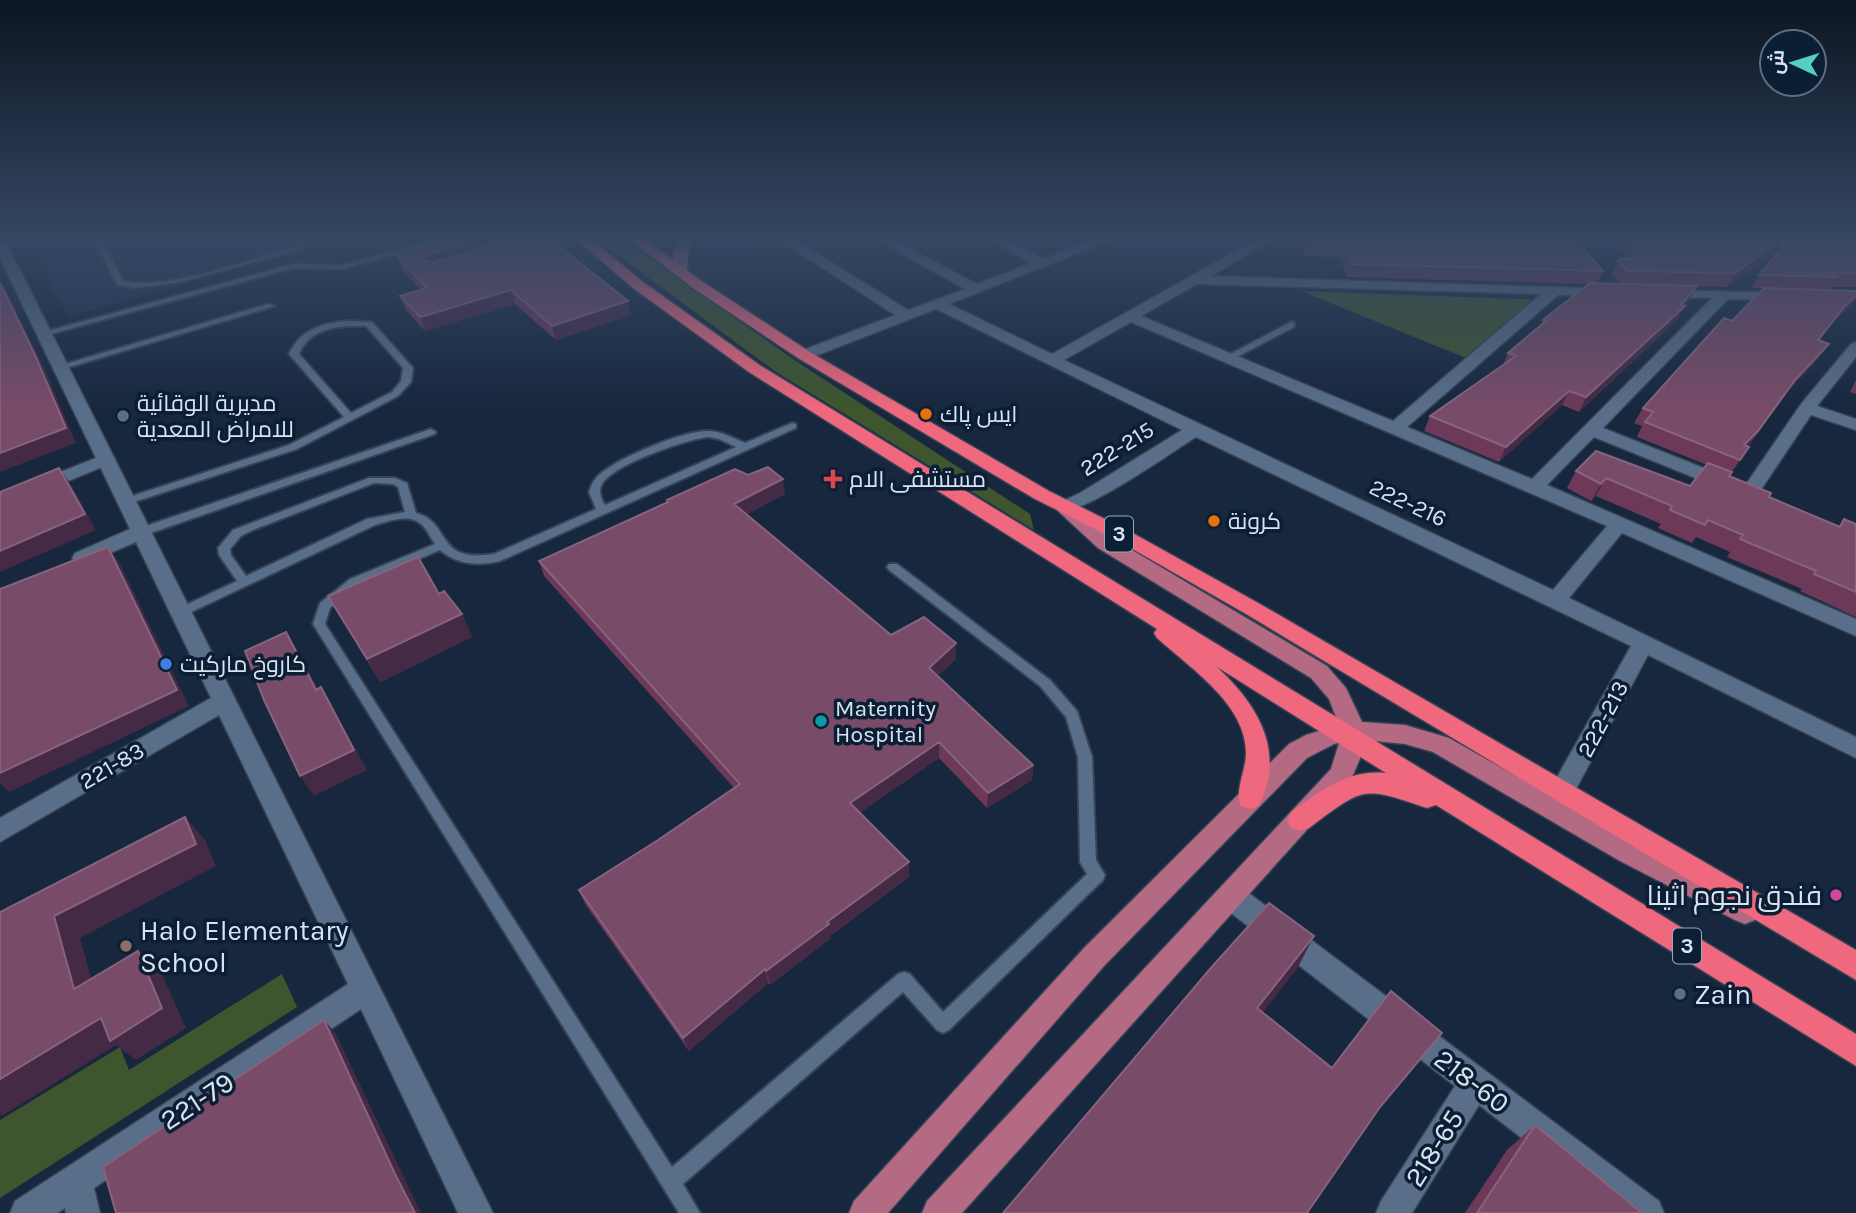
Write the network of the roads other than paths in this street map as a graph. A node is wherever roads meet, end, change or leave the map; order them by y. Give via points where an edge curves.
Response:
1 (1724, 295) edge
2 (18, 296) edge
3 (182, 296) edge
4 (653, 296) edge
5 (716, 296) edge
6 (875, 296) edge
7 (959, 296) edge
8 (1169, 296) edge
9 (1549, 296) edge
10 (1748, 296) edge
11 (1803, 297) edge
12 (937, 304) junction
13 (271, 306) dead end
14 (907, 316) junction
15 (1131, 317) junction
16 (1291, 325) dead end
17 (44, 333) junction
18 (804, 355) junction
19 (1853, 355) edge
20 (1228, 358) junction
21 (1053, 360) junction
22 (60, 367) junction
23 (1807, 408) junction
24 (349, 417) junction
25 (1856, 425) edge
26 (792, 426) dead end
27 (1394, 429) junction
28 (1195, 430) junction
29 (1592, 430) junction
30 (431, 432) dead end
31 (744, 447) junction
32 (103, 453) junction
33 (1535, 487) junction
34 (0, 488) edge
35 (1749, 493) junction
36 (127, 501) junction
37 (1772, 502) edge
38 (0, 503) edge
39 (1065, 507) junction
40 (602, 510) junction
41 (411, 515) junction
42 (1619, 524) junction
43 (141, 532) junction
44 (442, 545) junction
45 (893, 567) dead end
46 (59, 569) edge
47 (244, 582) junction
48 (1556, 600) junction
49 (1130, 601) junction
50 (181, 612) junction
51 (1856, 628) edge
52 (1643, 643) junction
53 (225, 701) junction
54 (1349, 734) junction
55 (1856, 748) edge
56 (1561, 793) junction
57 (1251, 799) junction
58 (1300, 820) junction
59 (0, 831) edge
60 (1518, 840) junction
61 (1232, 897) junction
62 (1806, 937) junction
63 (1856, 966) edge
64 (366, 989) junction
65 (1856, 1051) edge
66 (1475, 1083) junction
67 (76, 1181) junction
68 (670, 1182) junction
69 (27, 1213) edge
70 (83, 1213) edge
71 (476, 1213) edge
72 (690, 1213) edge
73 (866, 1213) edge
74 (939, 1213) edge
75 (1393, 1213) edge
76 (1647, 1213) edge

1 - 29 street
2 - 17 street
3 - 17 lane
4 - 49 highway, 3 via 755,369
5 - 18 highway, 3
6 - 14 street
7 - 12 street
8 - 15 street
9 - 27 street
10 - 11 street
12 - 14 street
12 - 21 street, 222-216
13 - 22 lane
14 - 18 street
15 - 20 street
15 - 21 street
16 - 20 lane
17 - 22 street
18 - 39 highway, 3
19 - 23 street
20 - 27 street
21 - 28 street, 222-216
22 - 32 street
23 - 25 street
23 - 35 street
24 - 24 lane via 294,354 310,332 335,324 369,324 408,368 406,382 396,394
24 - 36 lane via 293,447
26 - 31 lane
27 - 33 street
28 - 39 street, 222-215
28 - 48 street, 222-216
29 - 33 street
29 - 35 street
30 - 43 lane
31 - 40 lane
31 - 40 lane via 722,436 698,434 609,470 595,488
32 - 34 street
32 - 36 street
32 - 38 street
33 - 42 street
35 - 37 street
36 - 43 street
39 - 54 main road via 1105,543 1319,672 1345,706
39 - 56 highway, 3 via 1253,609
40 - 44 lane via 496,558 462,559
41 - 44 lane via 424,520
41 - 47 lane via 371,522
41 - 47 lane via 402,485 385,479 249,527 224,548
42 - 48 street
42 - 51 street
43 - 46 street
43 - 50 street
44 - 68 lane via 354,582 324,606 319,624
45 - 68 lane via 1045,683 1072,715 1085,757 1088,862 1097,875 943,1024 904,979
47 - 50 lane
48 - 52 street, 222-216
49 - 54 highway, 3
49 - 57 highway via 1247,715 1259,754
50 - 53 street
52 - 55 street, 222-216
52 - 56 street, 222-213
53 - 59 street, 221-83
53 - 64 street
54 - 57 main road via 1324,737 1301,749
54 - 58 main road via 1345,768
54 - 60 highway, 3
54 - 62 main road via 1395,732 1441,745 1629,853
56 - 62 highway, 3
57 - 73 main road via 1094,957
58 - 60 highway via 1349,786 1377,781 1409,789
58 - 61 main road
60 - 65 highway, 3
61 - 66 street, 218-60
61 - 74 main road
62 - 63 highway, 3
64 - 67 street, 221-79
64 - 71 street
66 - 75 street, 218-65
66 - 76 street, 218-60
67 - 69 street, 221-79
67 - 70 street
68 - 72 lane

